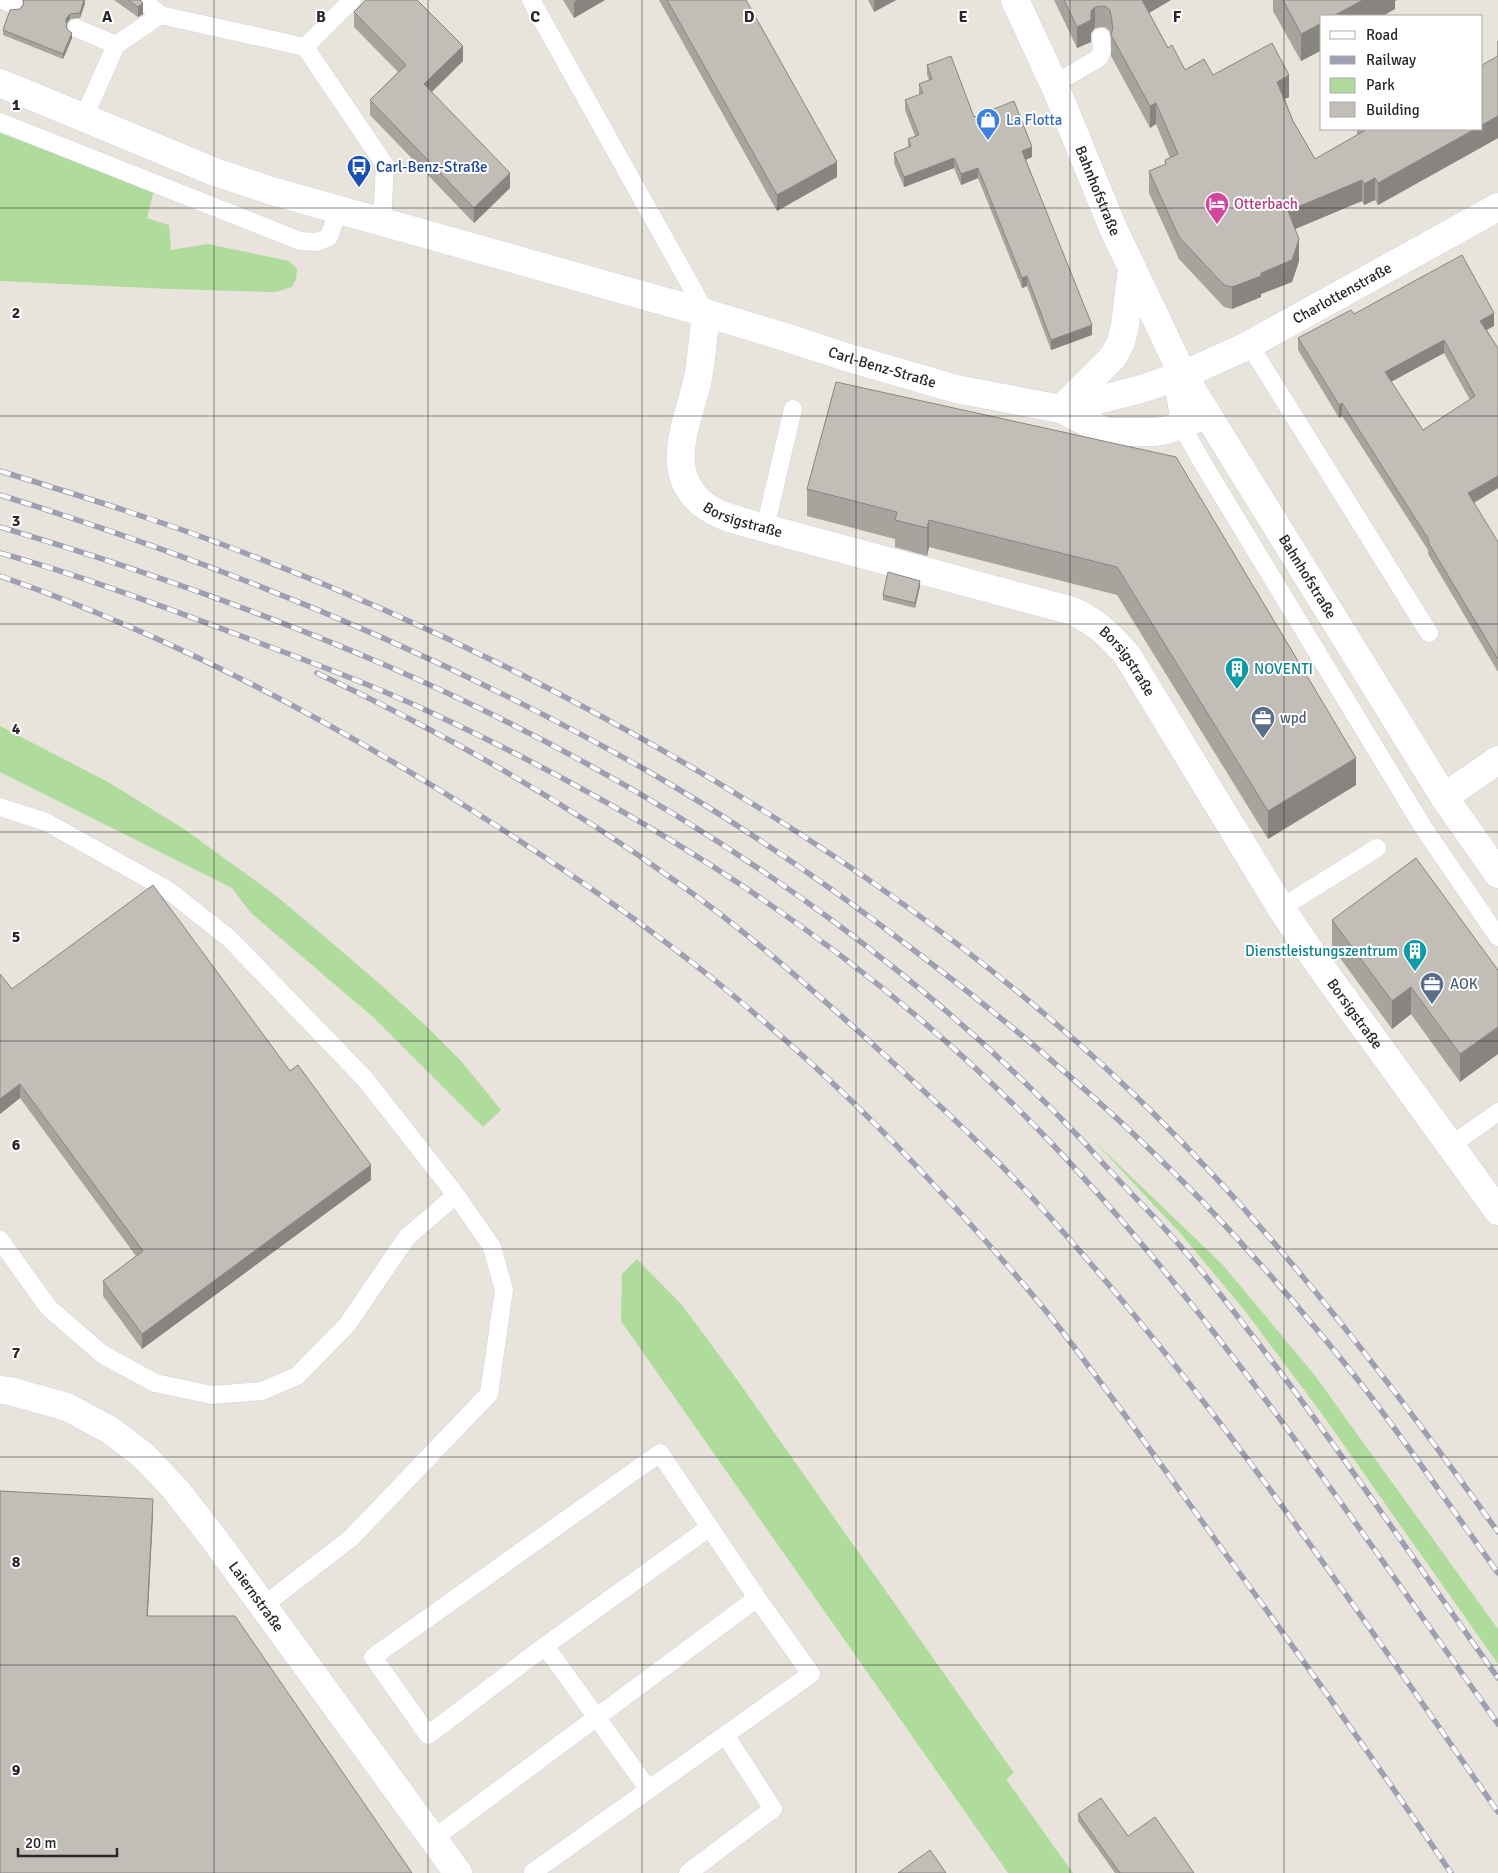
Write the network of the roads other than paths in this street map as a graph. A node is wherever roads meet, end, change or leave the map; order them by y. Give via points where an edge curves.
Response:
1 (352, 0) edge
2 (531, 0) edge
3 (1015, 0) edge
4 (76, 28) dead end
5 (1101, 36) edge
6 (116, 45) junction
7 (304, 47) junction
8 (0, 83) edge
9 (1054, 84) junction
10 (84, 117) junction
11 (0, 122) edge
12 (1498, 207) edge
13 (338, 210) junction
14 (382, 222) junction
15 (1132, 270) junction
16 (706, 313) junction
17 (1249, 344) junction
18 (1177, 371) junction
19 (793, 409) dead end
20 (1061, 409) junction
21 (1207, 415) junction
22 (1181, 425) junction
23 (765, 528) junction
24 (1429, 633) dead end
25 (1498, 760) edge
26 (1444, 797) junction
27 (0, 807) edge
28 (1377, 848) dead end
29 (1498, 874) edge
30 (1281, 908) junction
31 (1498, 937) edge
32 (1498, 1112) edge
33 (1450, 1146) junction
34 (456, 1195) junction
35 (1498, 1211) edge
36 (0, 1240) edge
37 (0, 1390) edge
38 (710, 1527) junction
39 (757, 1598) junction
40 (263, 1606) junction
41 (545, 1646) junction
42 (597, 1717) junction
43 (726, 1736) junction
44 (649, 1790) junction
45 (434, 1839) junction
46 (458, 1873) edge
47 (534, 1873) edge
48 (688, 1873) edge

1 - 7 lane
2 - 16 lane
3 - 9 street, Bahnhofstraße
4 - 6 lane
5 - 9 lane via 1099,58
6 - 7 lane via 155,10
6 - 10 lane
7 - 14 lane via 385,165
8 - 10 street, Carl-Benz-Straße
9 - 15 street, Bahnhofstraße
10 - 13 street, Carl-Benz-Straße via 215,172
11 - 13 lane via 300,241 317,242 329,237
12 - 17 street, Charlottenstraße
13 - 14 street, Carl-Benz-Straße
14 - 16 street, Carl-Benz-Straße
15 - 18 street, Bahnhofstraße
15 - 20 street via 1121,342 1113,357
16 - 20 street, Carl-Benz-Straße via 956,389
16 - 23 street, Borsigstraße via 698,376 680,448 681,473 704,505
17 - 18 street, Charlottenstraße
17 - 24 lane
18 - 20 street, Carl-Benz-Straße via 1138,390
18 - 21 street, Bahnhofstraße
18 - 22 lane
19 - 23 lane
20 - 22 street, Carl-Benz-Straße via 1106,432 1155,432
21 - 22 street, Carl-Benz-Straße
21 - 26 street, Bahnhofstraße
22 - 31 lane via 1423,827
23 - 30 street, Borsigstraße via 1073,611 1095,623 1128,655
25 - 26 street
26 - 29 street, Bahnhofstraße
27 - 34 lane via 46,822 168,890 230,939 365,1080
28 - 30 lane
30 - 33 street, Borsigstraße
32 - 33 lane
33 - 35 street, Borsigstraße
34 - 36 lane via 407,1237 347,1325 297,1376 262,1391 212,1395 155,1382 102,1354 48,1307
34 - 40 lane via 492,1247 504,1290 489,1394 351,1538
37 - 40 street, Laiernstraße via 67,1407 110,1430 144,1456 176,1490
38 - 39 lane
38 - 41 lane
38 - 41 lane via 660,1453 373,1656 428,1735
39 - 42 lane
39 - 43 lane via 811,1674
40 - 45 street, Laiernstraße
41 - 42 lane
42 - 44 lane
42 - 45 lane
43 - 44 lane
43 - 48 lane via 773,1809
44 - 47 lane
45 - 46 street, Laiernstraße

